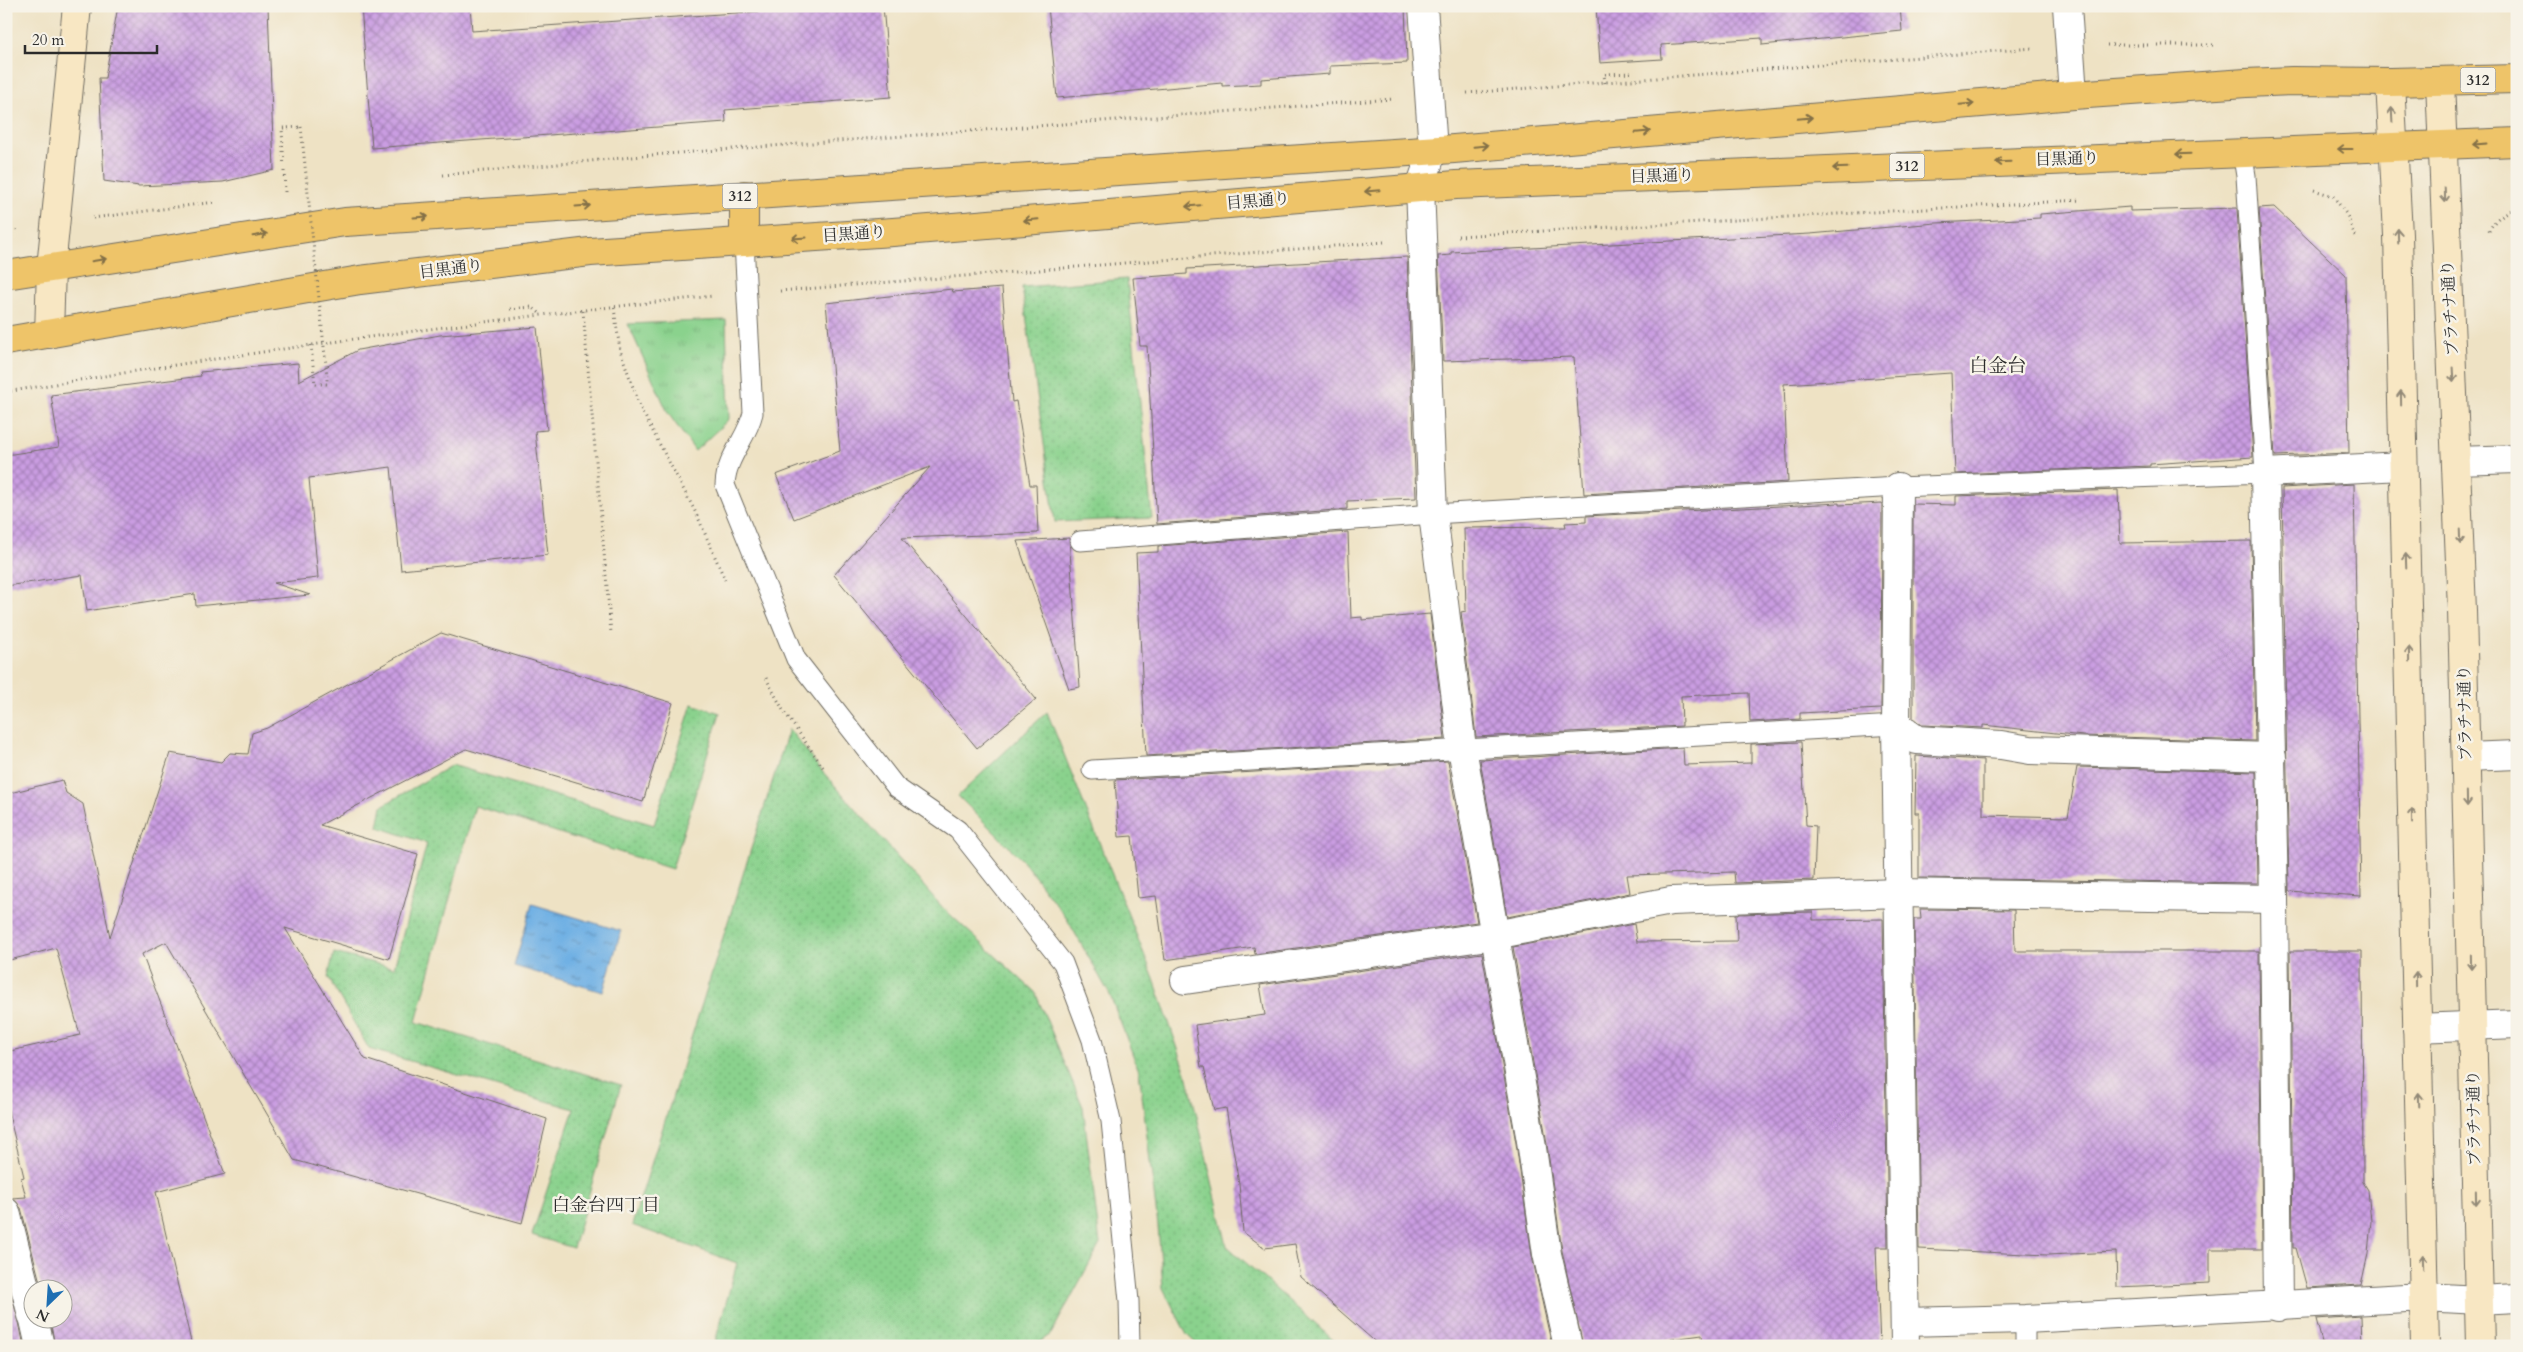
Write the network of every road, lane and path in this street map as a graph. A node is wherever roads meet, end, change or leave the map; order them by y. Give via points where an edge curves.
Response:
1 (77, 6) edge
2 (1423, 6) edge
3 (2067, 6) edge
4 (2069, 45) junction
5 (2218, 45) dead end
6 (1634, 73) dead end
7 (2517, 79) edge
8 (2440, 81) junction
9 (2390, 82) junction
10 (1605, 83) junction
11 (2073, 95) junction
12 (1429, 96) junction
13 (2517, 142) edge
14 (2443, 146) junction
15 (2394, 148) junction
16 (1433, 150) junction
17 (2242, 151) junction
18 (440, 176) dead end
19 (1420, 187) junction
20 (314, 189) dead end
21 (2313, 189) dead end
22 (304, 190) dead end
23 (295, 191) dead end
24 (285, 192) junction
25 (275, 193) dead end
26 (744, 195) junction
27 (2089, 199) dead end
28 (218, 201) dead end
29 (2517, 208) edge
30 (55, 224) junction
31 (2489, 231) dead end
32 (6, 232) edge
33 (2355, 236) dead end
34 (1422, 239) junction
35 (744, 242) junction
36 (51, 268) junction
37 (6, 275) edge
38 (614, 308) dead end
39 (510, 309) dead end
40 (583, 311) dead end
41 (543, 316) dead end
42 (50, 334) junction
43 (6, 341) edge
44 (311, 345) dead end
45 (2517, 459) edge
46 (2457, 461) junction
47 (2402, 466) junction
48 (2266, 473) junction
49 (1898, 487) junction
50 (1432, 514) junction
51 (1080, 541) dead end
52 (728, 586) dead end
53 (611, 632) dead end
54 (763, 672) dead end
55 (1896, 725) junction
56 (1462, 748) junction
57 (2517, 756) edge
58 (2272, 757) junction
59 (2466, 757) junction
60 (826, 770) dead end
61 (1092, 770) dead end
62 (1898, 893) junction
63 (2274, 900) junction
64 (1495, 934) junction
65 (1185, 980) dead end
66 (2517, 1024) edge
67 (2472, 1027) junction
68 (2417, 1028) junction
69 (6, 1212) edge
70 (23, 1280) edge
71 (2424, 1297) junction
72 (2517, 1298) edge
73 (2479, 1300) junction
74 (2278, 1307) junction
75 (36, 1330) edge
76 (2025, 1333) edge
77 (1905, 1334) edge
78 (40, 1346) edge
79 (1130, 1346) edge
80 (1568, 1346) edge
81 (2425, 1346) edge
82 (2480, 1346) edge

1 - 30 main road
2 - 12 street
3 - 4 street
4 - 5 path
4 - 10 path
4 - 11 street
6 - 10 path via 1604,74
7 - 8 main road, 312
8 - 9 main road, 312
8 - 14 main road, プラチナ通り
9 - 11 main road, 312 via 2292,81
15 -> 9 main road
10 - 12 path
16 -> 11 main road, 312
12 - 16 street
12 - 18 path via 653,155
13 -> 14 main road, 目黒通り / 312
14 - 15 main road, 目黒通り / 312
14 -> 46 main road, プラチナ通り
15 -> 17 main road, 目黒通り / 312
47 -> 15 main road
16 - 19 street
16 - 26 main road, 312
17 -> 19 main road, 目黒通り / 312
17 - 48 lane
19 - 34 street
19 -> 35 main road, 目黒通り / 312
20 - 22 path
21 - 33 path via 2333,196 2347,215
23 - 24 path
24 - 25 path
24 - 44 path, bridge via 282,128 302,127 328,384 315,384
26 - 35 main road
36 -> 26 main road, 312 via 345,222
27 - 34 path
28 - 30 path
29 - 31 path via 2494,221
30 - 32 path
30 - 36 main road
34 - 50 street
35 - 42 main road, 目黒通り / 312 via 590,252 360,280
35 - 79 lane via 753,413 725,473 725,485 796,659 896,786 958,830 1063,963 1092,1040 1111,1121 1129,1301
36 - 37 main road, 312
36 - 42 main road
38 - 52 path via 620,350 640,407 697,515
39 - 41 path via 532,307
40 - 53 path
42 - 43 main road, 目黒通り / 312
45 - 46 street
46 -> 59 main road, プラチナ通り
47 - 48 street
68 -> 47 main road
48 - 49 lane
48 - 58 street
49 - 50 lane
49 - 55 street
50 - 51 lane
50 - 56 street
54 - 60 path via 784,710
55 - 56 lane
55 - 58 street via 1917,740 2030,750
55 - 62 street
56 - 61 lane
56 - 64 street
57 - 59 street
58 - 63 street
59 -> 67 main road, プラチナ通り
62 - 63 street
62 - 64 street via 1671,901
62 - 77 street
63 - 74 street
64 - 65 street
64 - 80 street via 1547,1254
66 - 67 street
67 - 68 street
67 -> 73 main road, プラチナ通り
71 -> 68 main road
69 - 70 street
71 - 73 street
71 - 74 street
71 - 81 main road
72 - 73 street
73 - 82 main road, プラチナ通り
74 - 76 street
75 - 78 street
76 - 77 street

